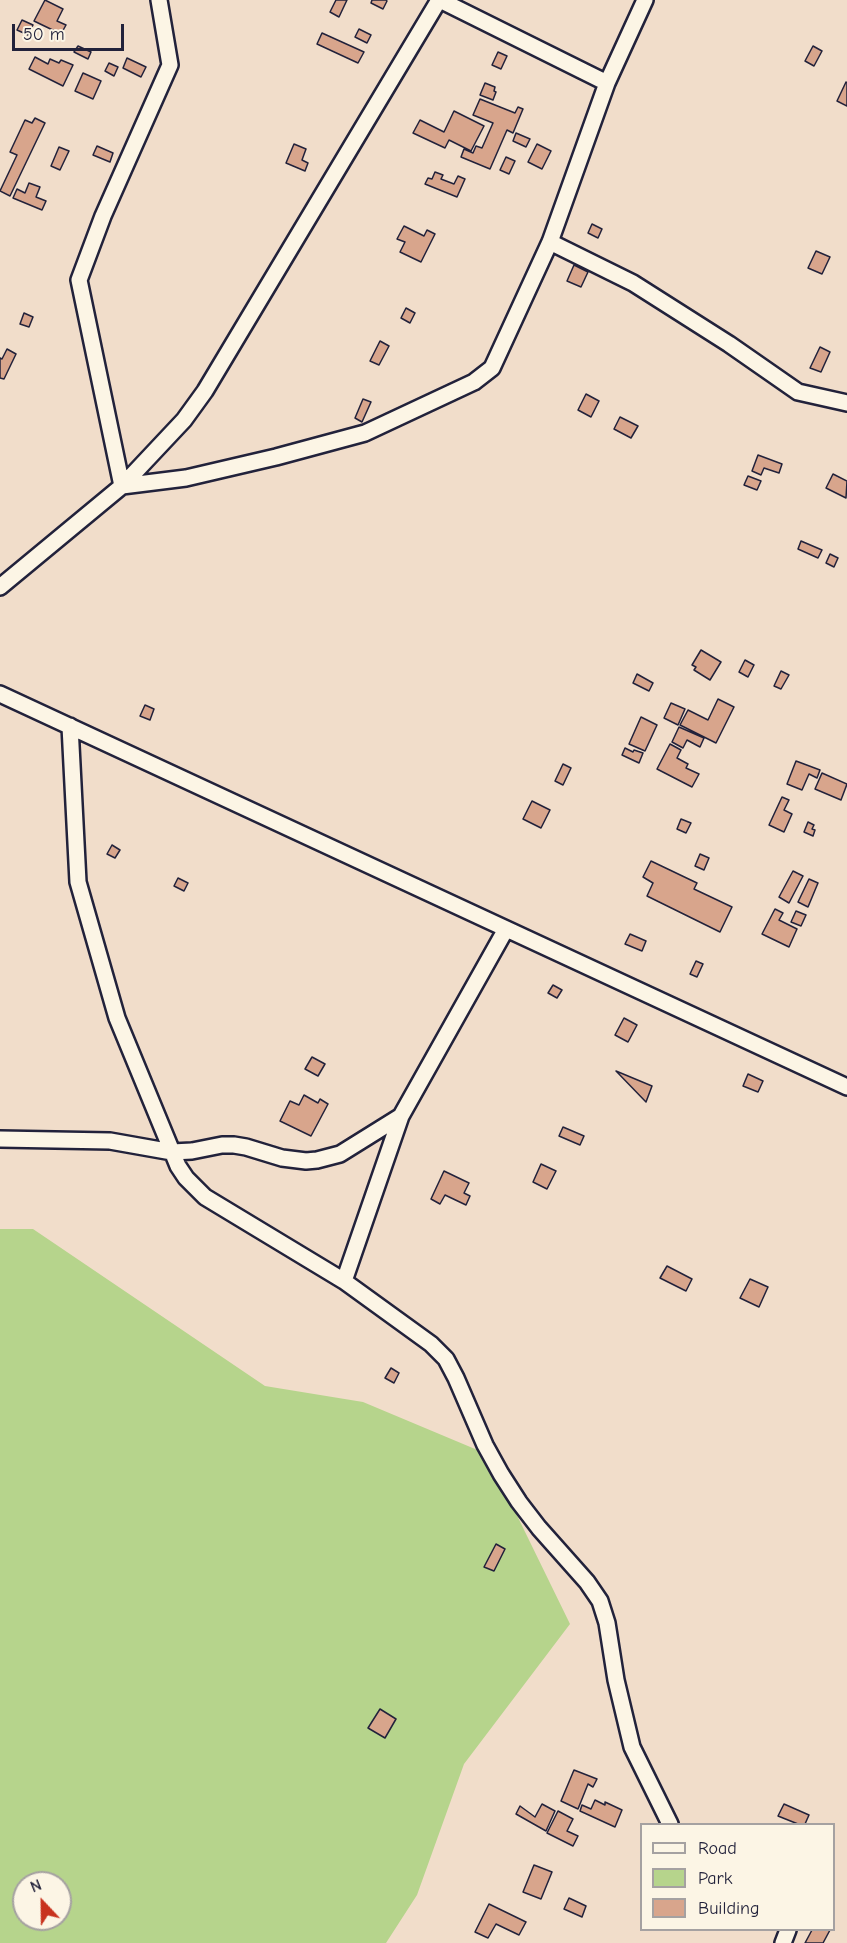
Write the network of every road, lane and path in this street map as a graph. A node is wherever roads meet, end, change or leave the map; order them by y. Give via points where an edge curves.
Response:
1 (159, 0) edge
2 (439, 0) edge
3 (645, 0) edge
4 (607, 83) junction
5 (550, 242) junction
6 (847, 403) edge
7 (122, 486) junction
8 (0, 587) edge
9 (0, 694) edge
10 (70, 726) junction
11 (506, 929) junction
12 (847, 1087) edge
13 (401, 1116) junction
14 (0, 1139) edge
15 (172, 1152) junction
16 (344, 1281) junction
17 (670, 1823) edge

1 - 7 street via 170,65 78,280
2 - 4 street
2 - 7 street via 205,391 184,420
3 - 4 street
4 - 5 street
5 - 6 street via 633,283 798,392
5 - 7 street via 492,369 474,382 365,433 186,478
7 - 8 street
9 - 10 street
10 - 11 street
10 - 15 street via 78,882 117,1018
11 - 12 street
11 - 13 street
13 - 15 street via 350,1149 318,1160 294,1160 234,1145
13 - 16 street
14 - 15 street via 110,1141
15 - 16 street via 186,1178 205,1197
16 - 17 street via 446,1359 501,1474 539,1528 594,1592 607,1623 632,1747

